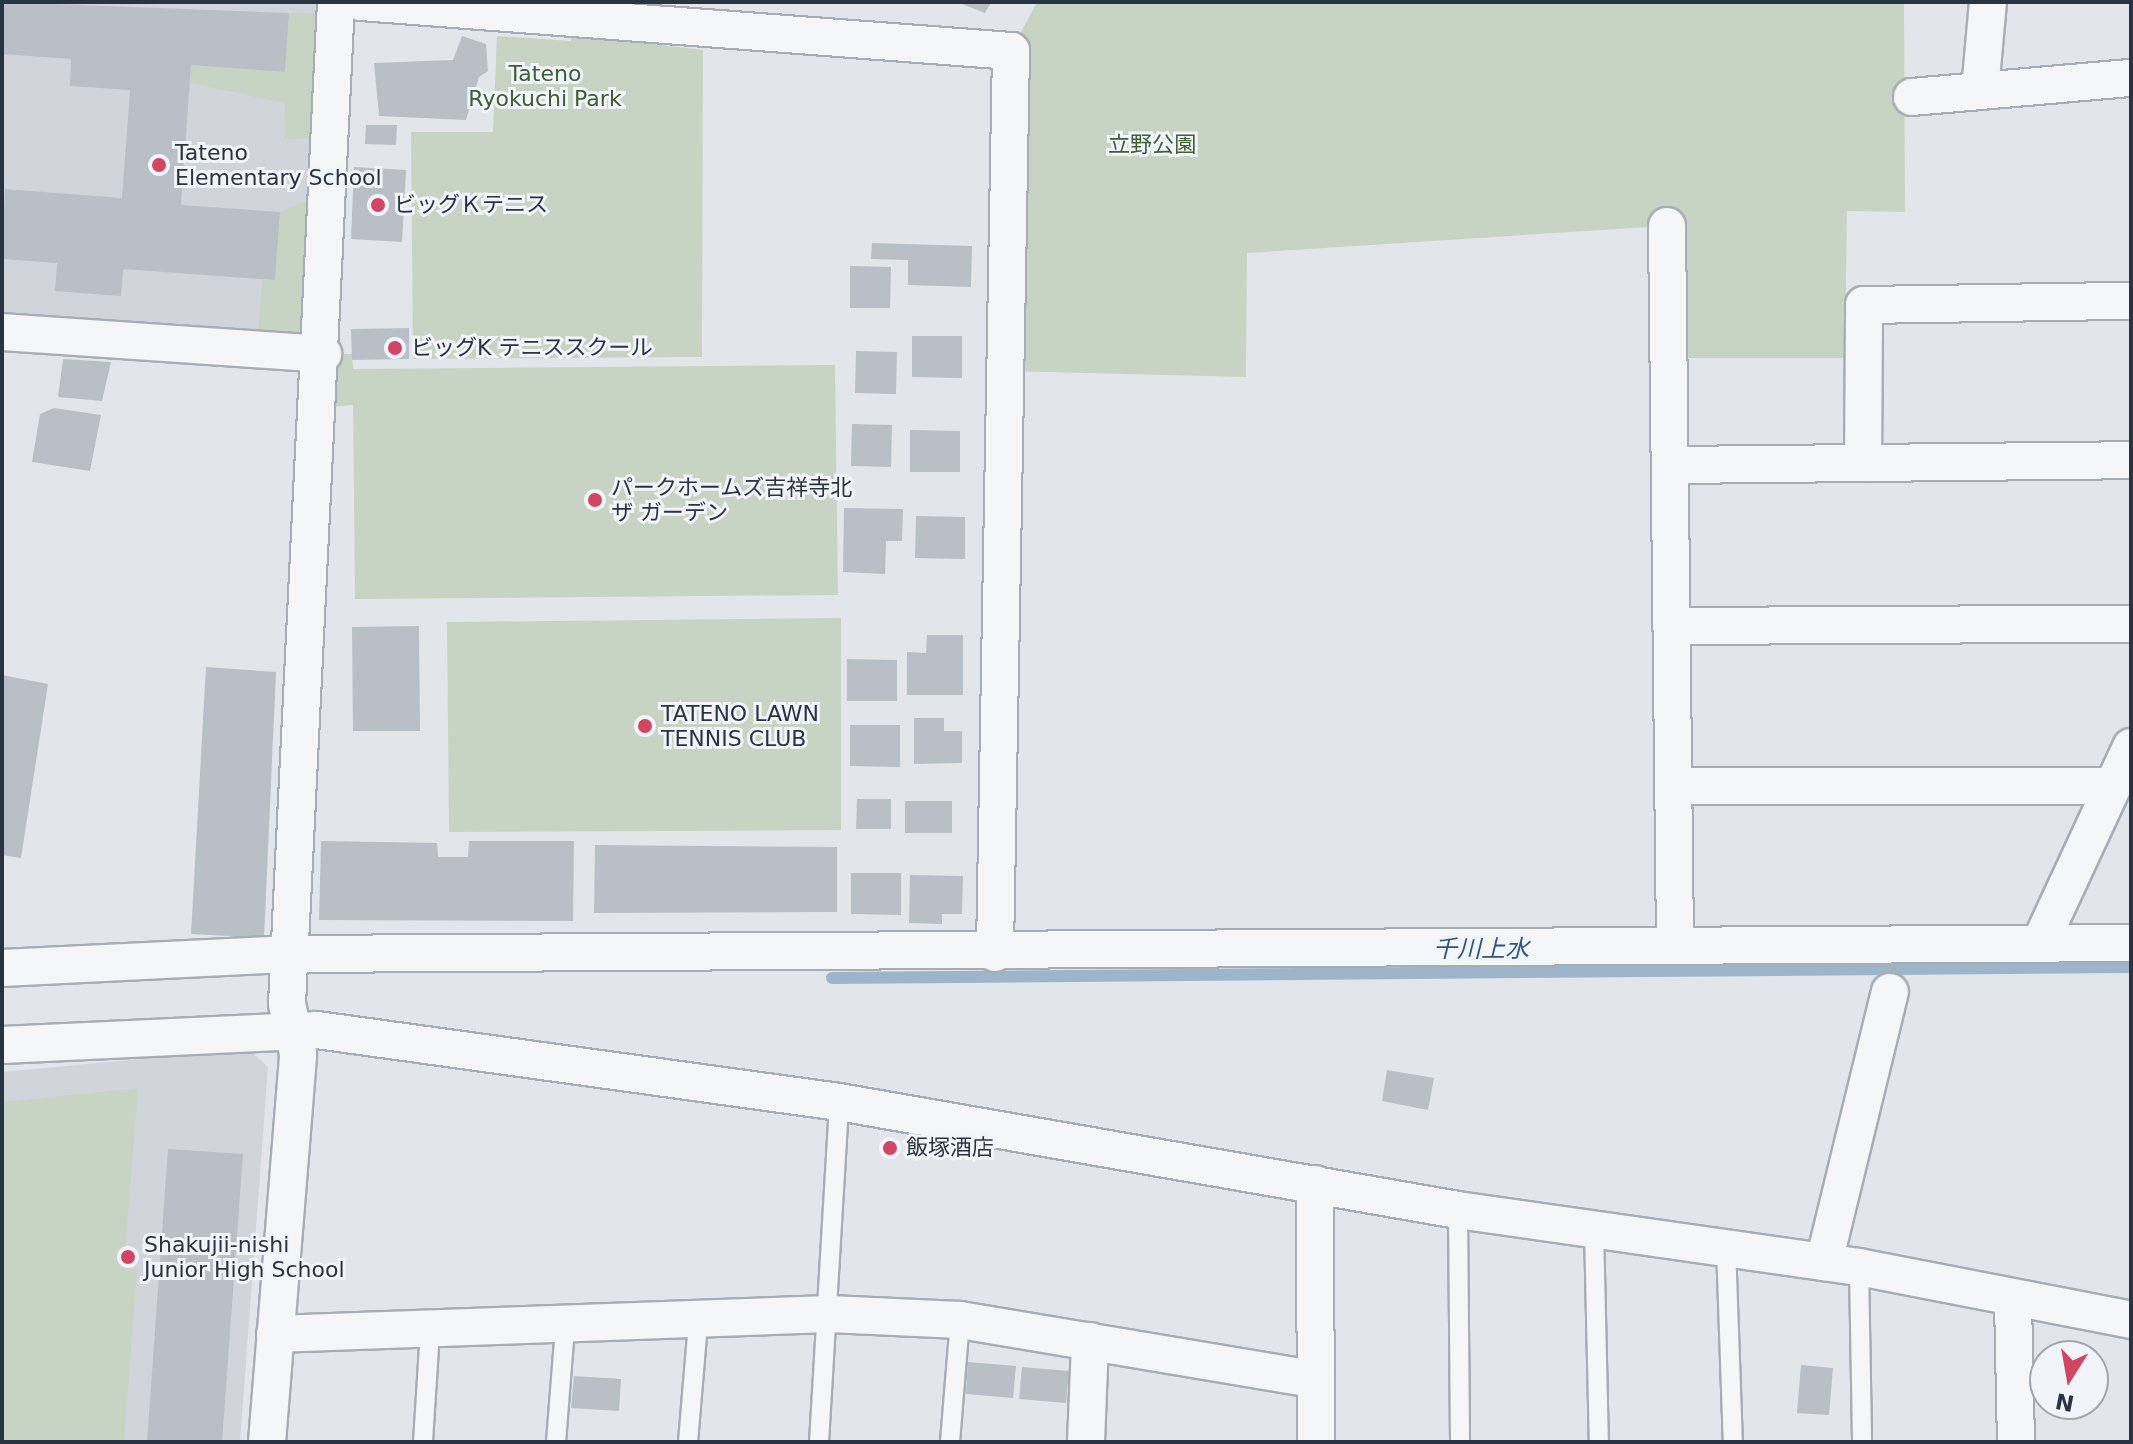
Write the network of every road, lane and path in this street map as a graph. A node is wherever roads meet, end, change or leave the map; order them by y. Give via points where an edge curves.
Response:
1 (336, 2) edge
2 (361, 2) edge
3 (1988, 2) edge
4 (2131, 78) edge
5 (1980, 90) junction
6 (1912, 97) dead end
7 (1667, 226) dead end
8 (2131, 301) edge
9 (2, 332) edge
10 (323, 354) junction
11 (2131, 460) edge
12 (1863, 463) junction
13 (1672, 465) junction
14 (2131, 624) edge
15 (1674, 626) junction
16 (2131, 747) edge
17 (1674, 786) junction
18 (2113, 786) junction
19 (2041, 941) junction
20 (1675, 942) junction
21 (2131, 943) edge
22 (995, 953) junction
23 (291, 954) junction
24 (2, 968) edge
25 (1890, 992) dead end
26 (291, 1028) junction
27 (2, 1045) edge
28 (839, 1102) junction
29 (1315, 1184) junction
30 (1458, 1210) junction
31 (1594, 1228) junction
32 (1726, 1246) junction
33 (1842, 1265) junction
34 (2013, 1301) junction
35 (829, 1314) junction
36 (960, 1320) junction
37 (2131, 1320) edge
38 (698, 1322) junction
39 (565, 1328) junction
40 (430, 1330) junction
41 (275, 1334) junction
42 (1090, 1341) junction
43 (1314, 1379) junction
44 (267, 1442) edge
45 (423, 1442) edge
46 (556, 1442) edge
47 (688, 1442) edge
48 (819, 1442) edge
49 (950, 1442) edge
50 (1086, 1442) edge
51 (1316, 1442) edge
52 (1460, 1442) edge
53 (1599, 1442) edge
54 (1733, 1442) edge
55 (1862, 1442) edge
56 (2016, 1442) edge

1 - 10 street
2 - 22 street via 1011,51
3 - 5 street
4 - 5 street
5 - 6 street
7 - 13 street
8 - 12 street via 1864,305
9 - 10 street
10 - 23 street
11 - 12 street
12 - 13 street
13 - 15 street
14 - 15 street
15 - 17 street
16 - 18 street
17 - 18 street
17 - 20 street
18 - 19 street
19 - 20 street
19 - 21 street
20 - 22 street
22 - 23 street
23 - 24 street
23 - 26 street
25 - 33 street
26 - 27 street
26 - 28 street
26 - 41 street via 298,1054
28 - 29 street
28 - 35 lane
29 - 30 street
29 - 43 street
30 - 31 street
30 - 52 lane
31 - 32 street
31 - 53 lane
32 - 33 street
32 - 54 lane
33 - 34 street
33 - 55 lane
34 - 37 street
34 - 56 street
35 - 36 street
35 - 38 street
35 - 48 lane
36 - 42 street
36 - 49 lane
38 - 39 street
38 - 47 lane
39 - 40 street
39 - 46 lane
40 - 41 street
40 - 45 lane
41 - 44 street
42 - 43 street
42 - 50 street
43 - 51 street

